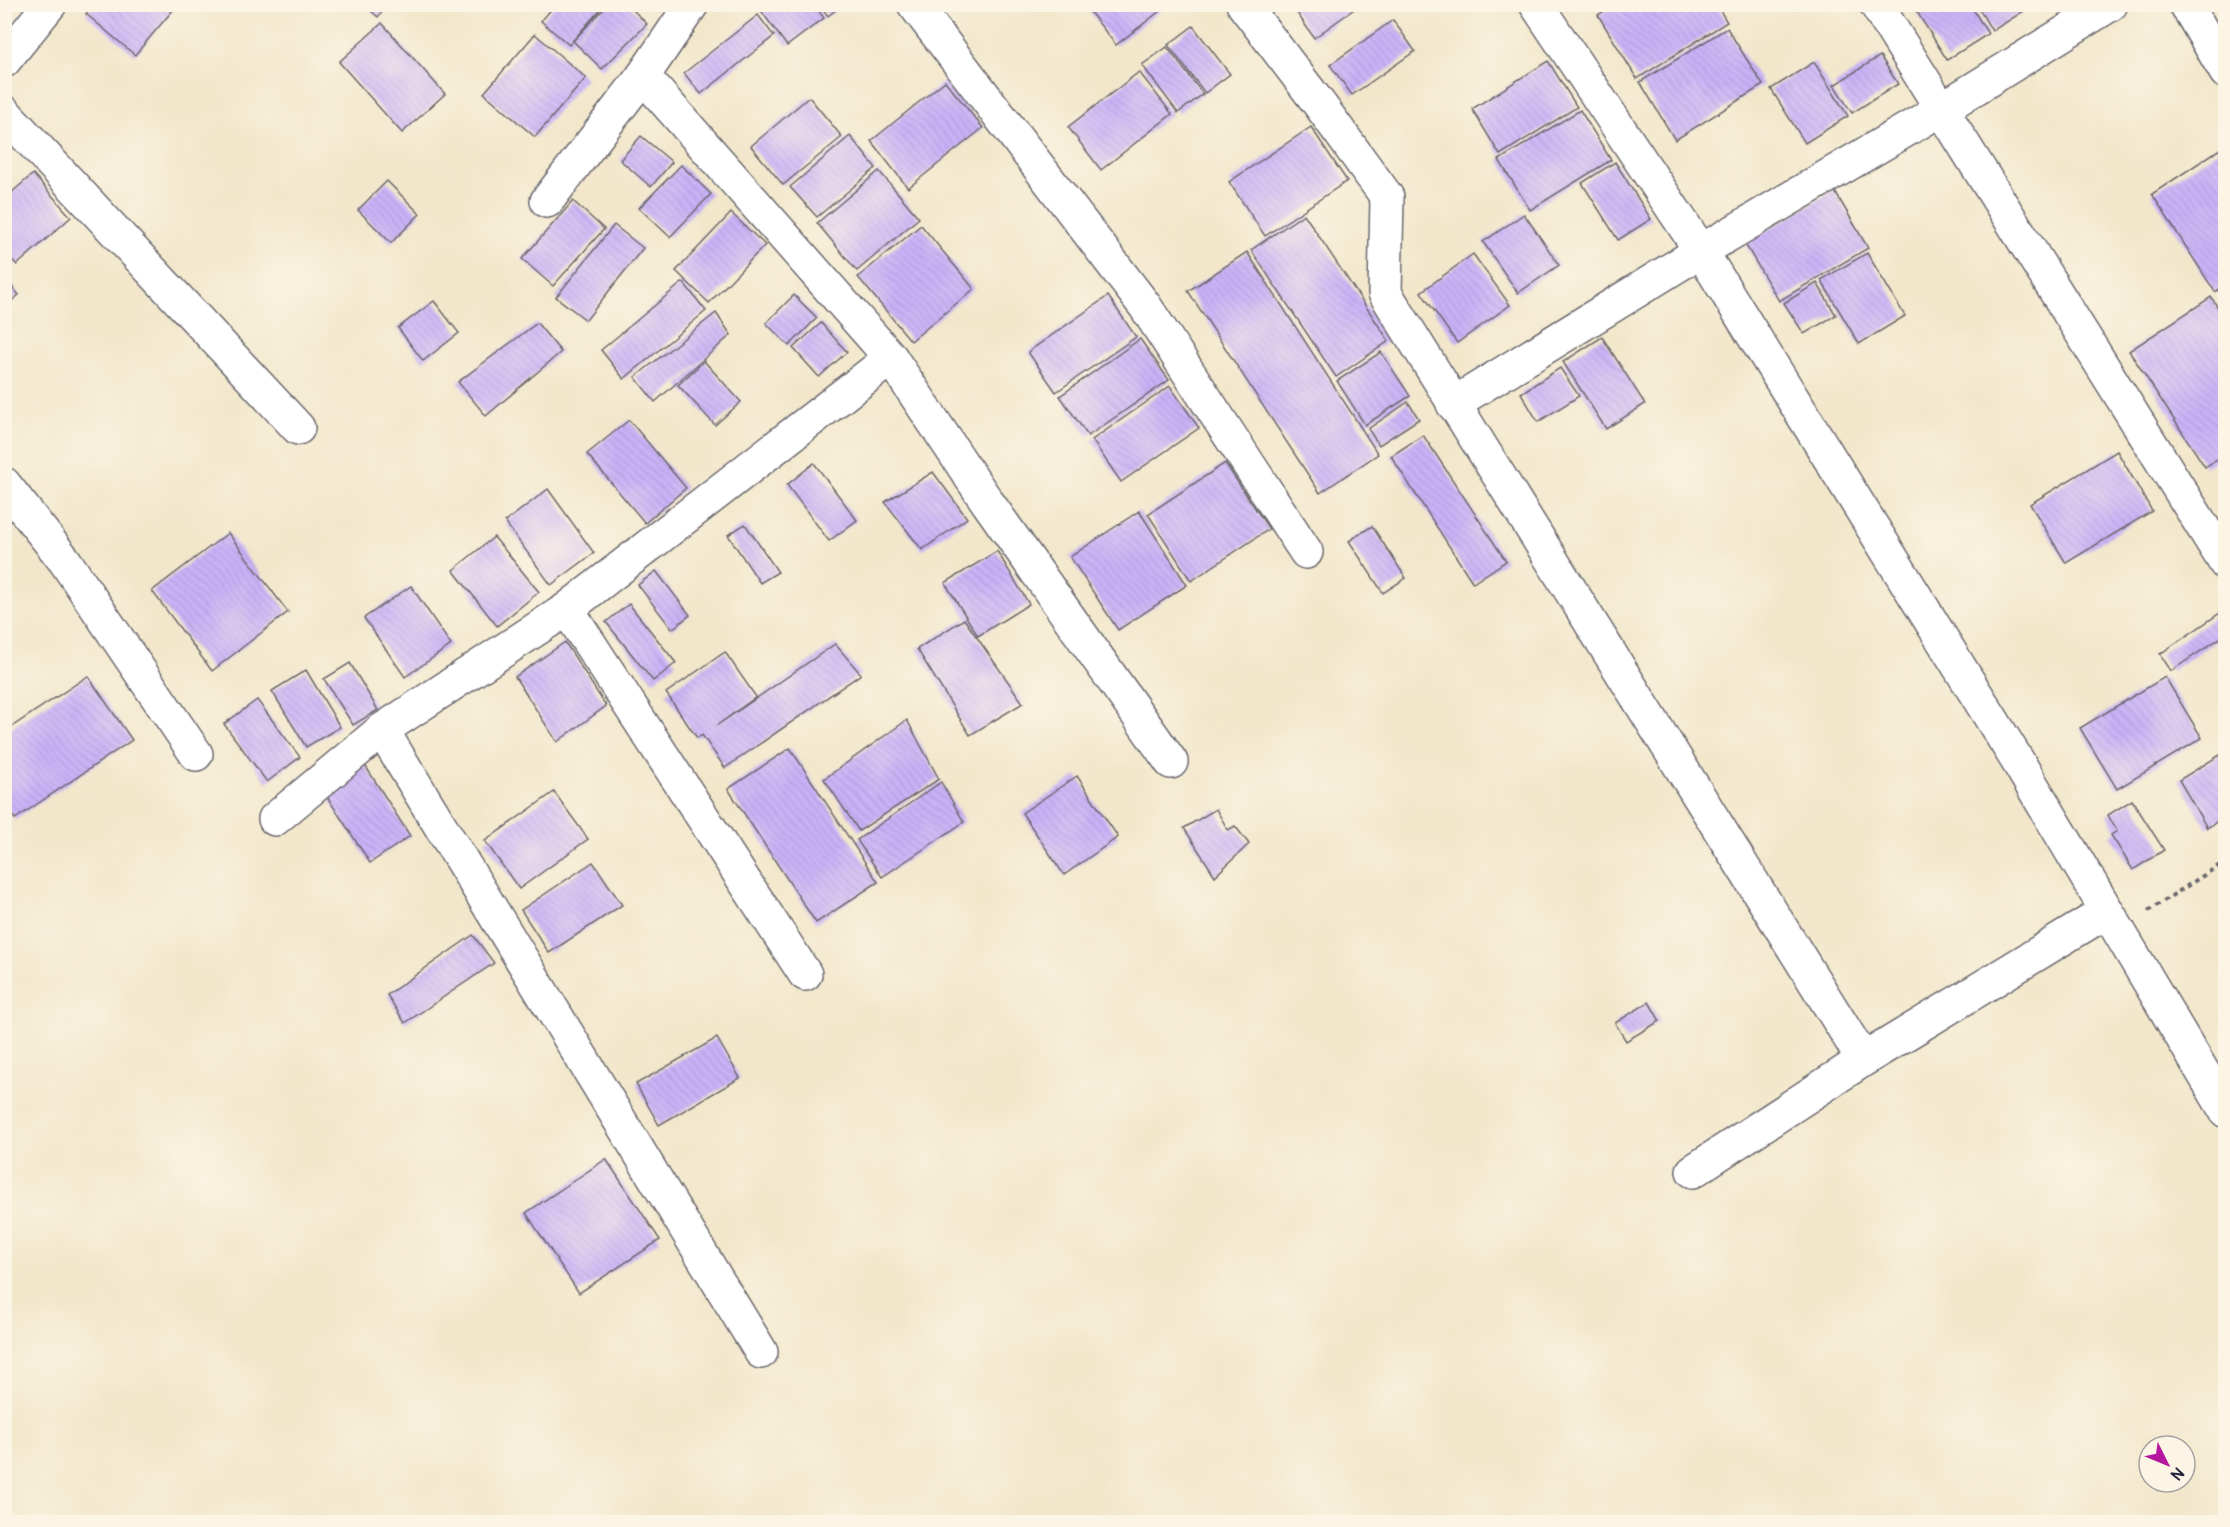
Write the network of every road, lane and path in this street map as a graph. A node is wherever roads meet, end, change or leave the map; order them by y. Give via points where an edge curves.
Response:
1 (50, 4) edge
2 (692, 4) edge
3 (914, 4) edge
4 (1243, 4) edge
5 (1536, 4) edge
6 (1876, 4) edge
7 (2111, 4) edge
8 (2187, 4) edge
9 (4, 61) edge
10 (2226, 72) edge
11 (643, 76) junction
12 (1940, 110) junction
13 (4, 112) edge
14 (548, 201) dead end
15 (1701, 251) junction
16 (891, 358) junction
17 (1453, 404) junction
18 (298, 428) dead end
19 (4, 484) edge
20 (1306, 552) dead end
21 (2226, 564) edge
22 (567, 609) junction
23 (382, 730) junction
24 (196, 754) dead end
25 (1171, 762) dead end
26 (276, 819) dead end
27 (2226, 861) edge
28 (2112, 921) junction
29 (805, 974) dead end
30 (1866, 1058) junction
31 (2226, 1111) edge
32 (1693, 1171) dead end
33 (761, 1352) dead end

1 - 9 street
2 - 11 street
3 - 20 street via 1145,306
4 - 17 street via 1387,197 1385,293
5 - 15 street
6 - 12 street
7 - 12 street
8 - 10 street
11 - 14 street
11 - 16 street
12 - 15 street
12 - 21 street
13 - 18 street
15 - 17 street
15 - 28 street via 2017,760
16 - 22 street
16 - 25 street
17 - 30 street via 1856,1048
19 - 24 street via 64,561
22 - 23 street
22 - 29 street
23 - 26 street
23 - 33 street
27 - 28 path
28 - 30 street
28 - 31 street
30 - 32 street

